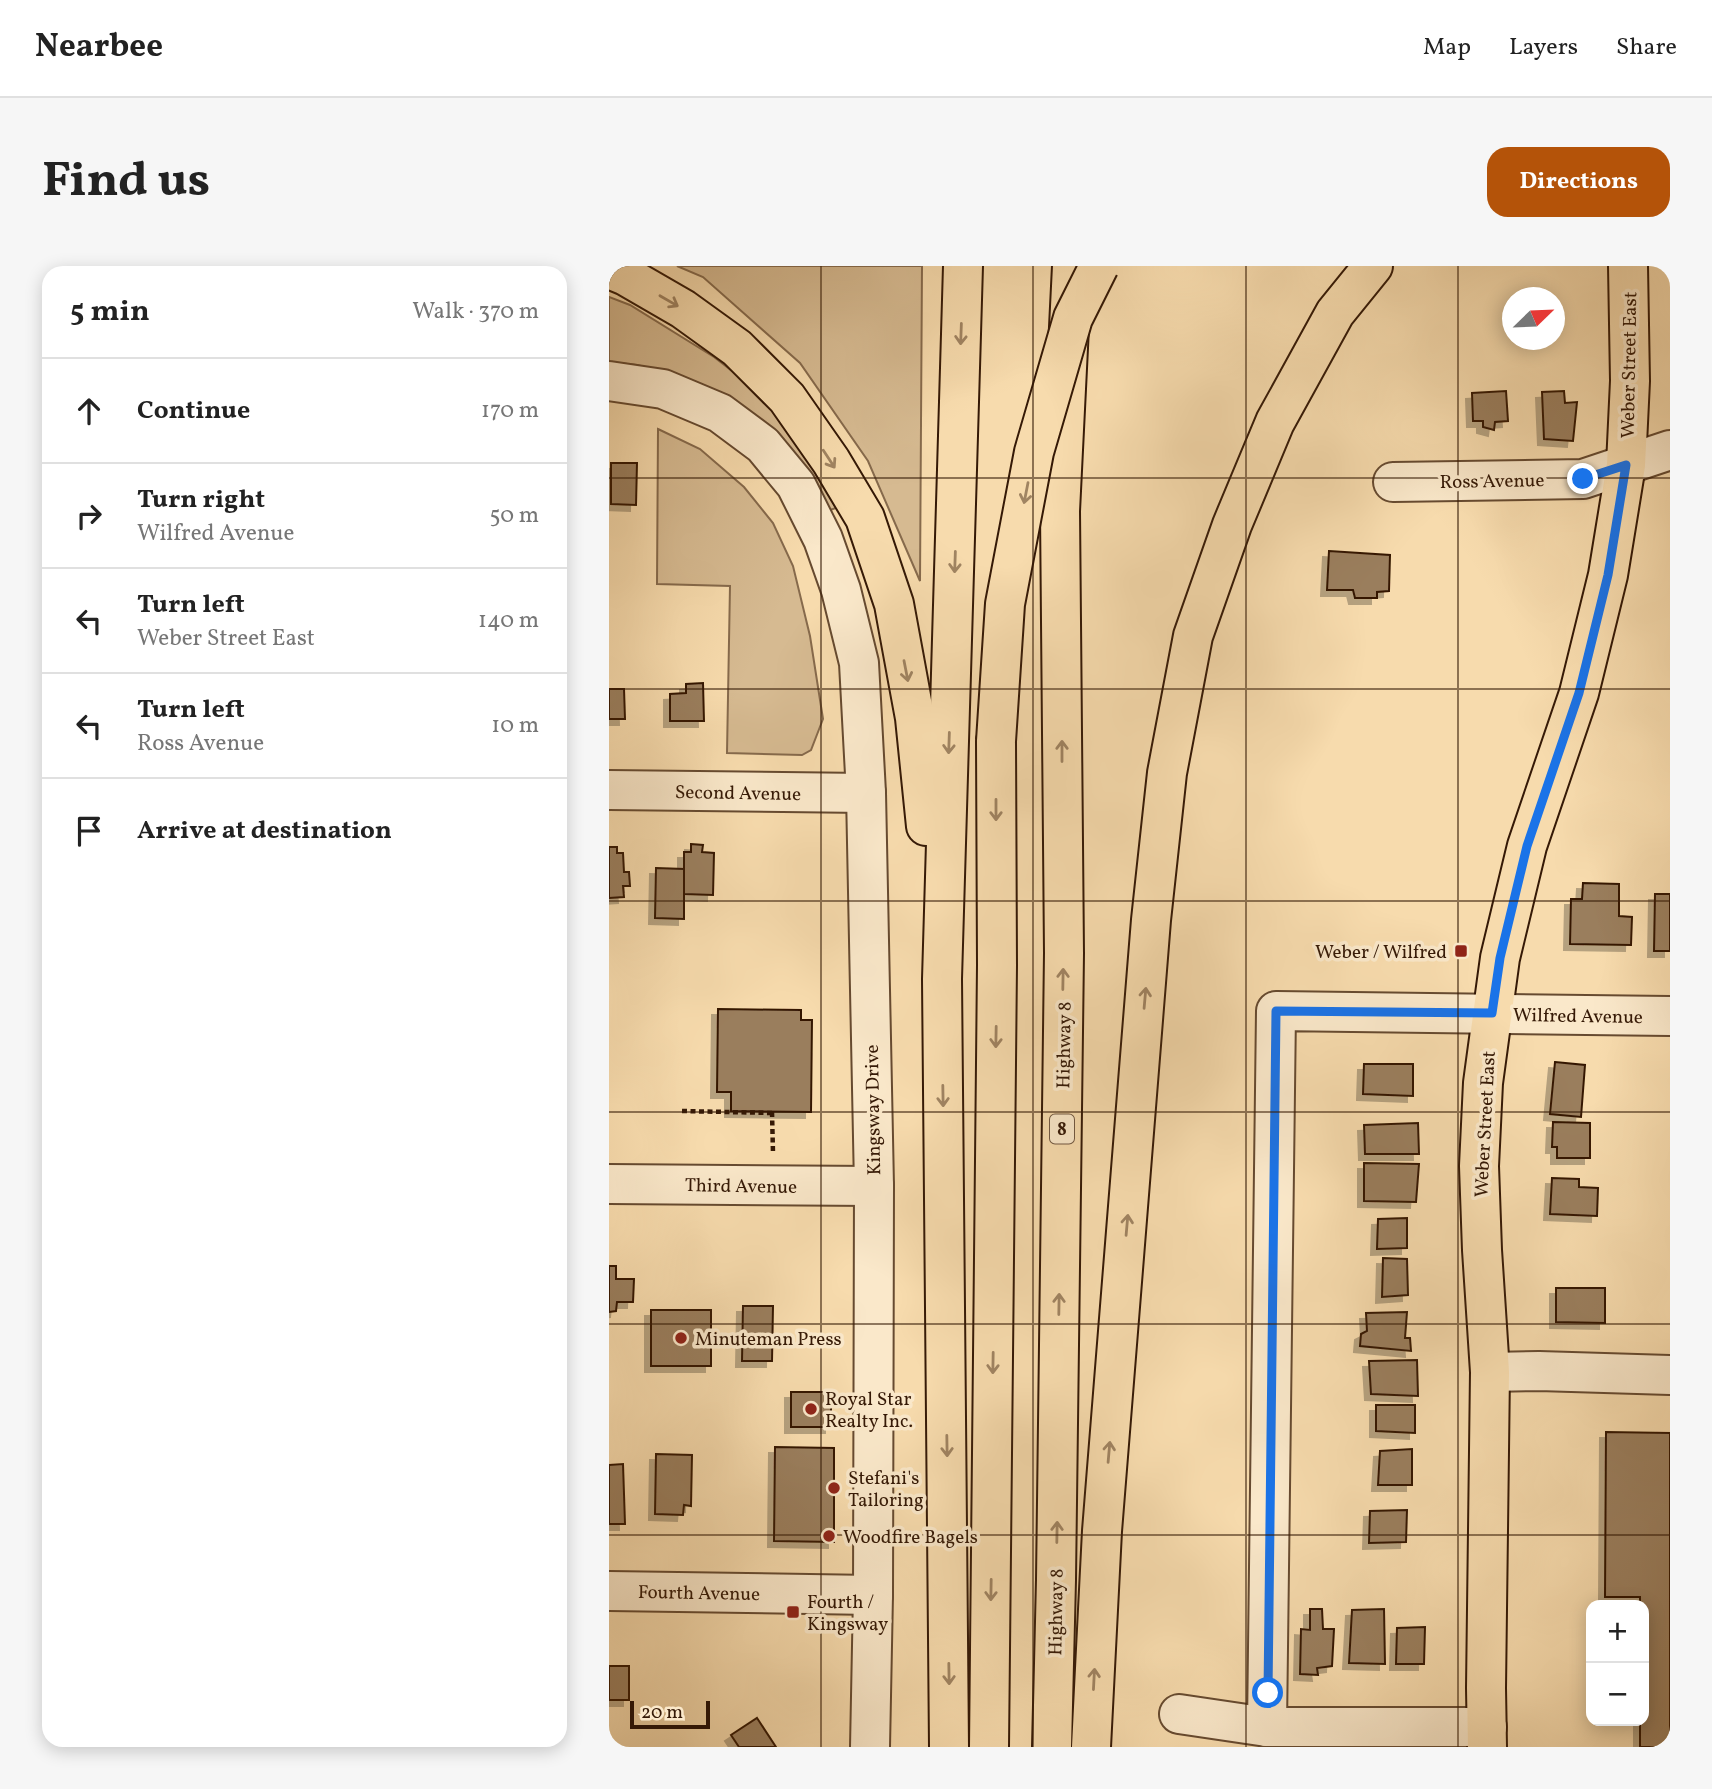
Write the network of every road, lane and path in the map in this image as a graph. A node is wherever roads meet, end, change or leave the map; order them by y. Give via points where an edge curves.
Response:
1 (963, 266) edge
2 (1046, 266) edge
3 (1072, 266) edge
4 (1099, 266) edge
5 (1373, 266) edge
6 (1628, 266) edge
7 (609, 270) edge
8 (609, 381) edge
9 (1670, 450) edge
10 (1626, 465) junction
11 (1393, 482) dead end
12 (1060, 511) junction
13 (609, 790) edge
14 (866, 793) junction
15 (942, 979) junction
16 (1492, 1013) junction
17 (1670, 1016) edge
18 (681, 1111) dead end
19 (773, 1153) dead end
20 (609, 1184) edge
21 (874, 1186) junction
22 (1490, 1372) junction
23 (1670, 1375) edge
24 (609, 1591) edge
25 (873, 1595) junction
26 (1179, 1714) dead end
27 (1267, 1727) junction
28 (1487, 1737) edge
29 (870, 1747) edge
30 (949, 1747) edge
31 (989, 1747) edge
32 (1052, 1747) edge
33 (1091, 1747) edge

1 -> 15 main road
2 - 12 main road
3 - 12 main road
4 -> 31 main road, bridge via 1073,318 1034,452 1005,604 996,741
33 -> 5 main road via 1102,1531 1150,933 1167,773 1193,636 1275,422 1335,313
6 - 10 main road, Weber Street East
7 -> 15 main road via 683,309 737,348 787,398 865,518 894,604 915,718
8 - 14 street, Kingsway Drive via 663,389 720,413 763,445 796,485 823,539 859,663
9 - 10 street, Ross Avenue
10 - 11 street, Ross Avenue via 1583,479
10 - 16 main road, Weber Street East via 1605,588 1579,693 1527,846
32 -> 12 main road, Highway 8 / 8 via 1064,953
13 - 14 street, Second Avenue
14 - 21 street, Kingsway Drive
15 -> 30 main road
16 - 17 street, Wilfred Avenue
16 - 22 main road, Weber Street East via 1479,1166
16 - 27 street, Wilfred Avenue via 1276,1011
18 - 19 path via 772,1112
20 - 21 street, Third Avenue
21 - 25 street, Kingsway Drive
22 - 23 street
22 - 28 main road, Weber Street East
24 - 25 street, Fourth Avenue
25 - 29 street, Kingsway Drive
26 - 27 street
27 - 28 street

